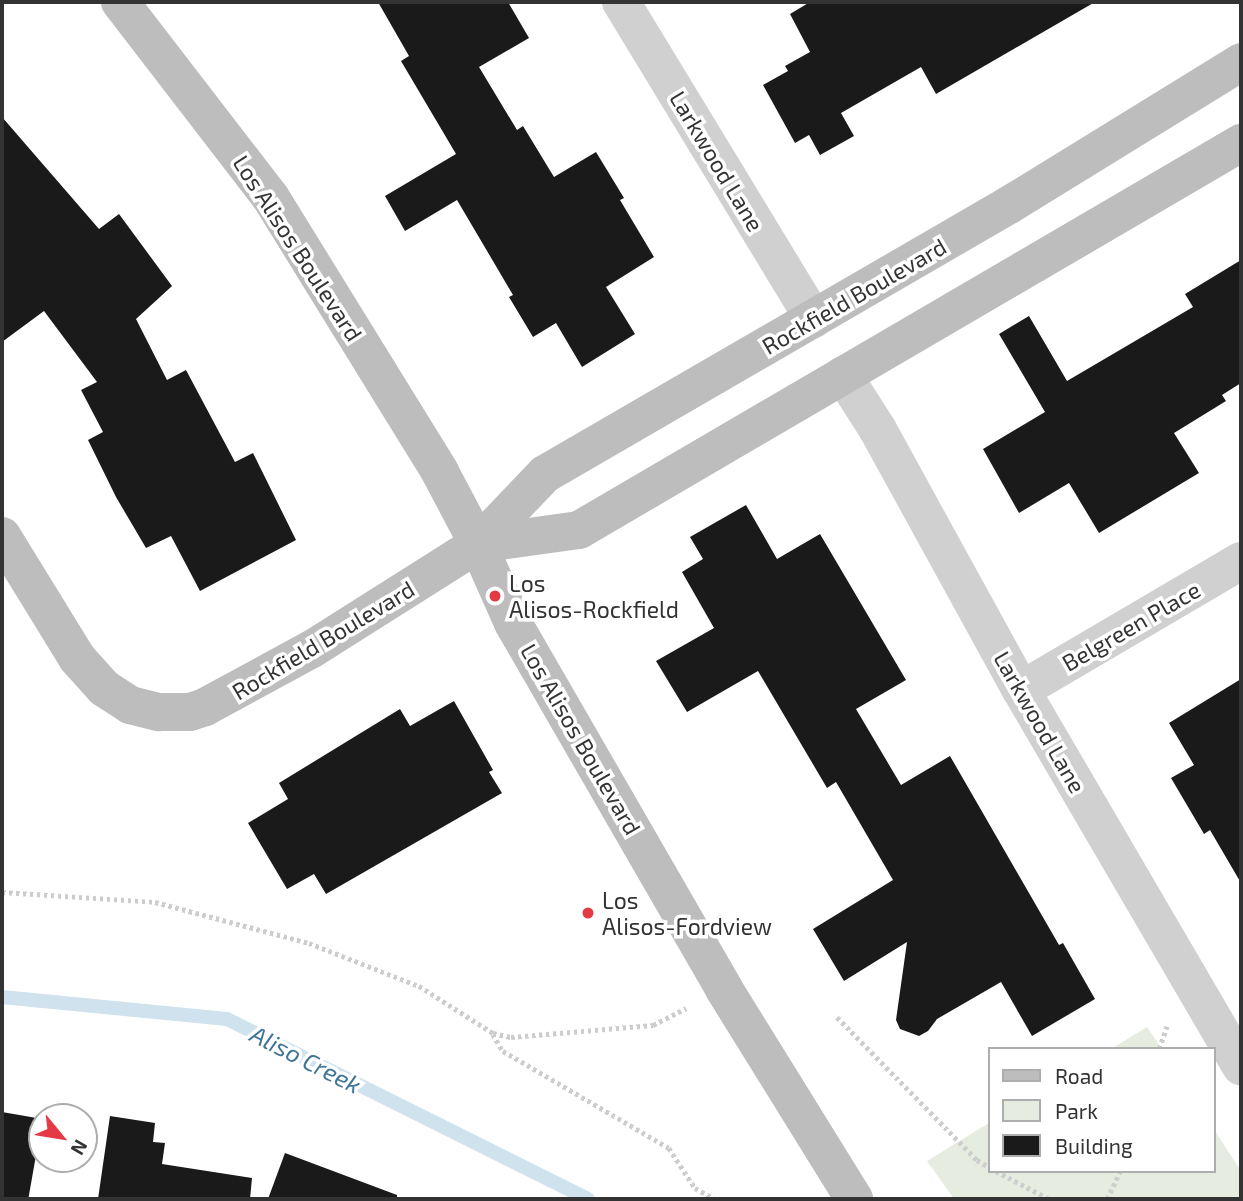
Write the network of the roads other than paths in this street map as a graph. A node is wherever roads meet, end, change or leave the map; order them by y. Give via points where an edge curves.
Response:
1 (120, 2) edge
2 (621, 2) edge
3 (1241, 62) edge
4 (1241, 142) edge
5 (814, 320) junction
6 (843, 375) junction
7 (2, 536) edge
8 (478, 544) junction
9 (1241, 561) edge
10 (1021, 690) junction
11 (1241, 1066) edge
12 (854, 1199) edge

1 - 8 main road, Los Alisos Boulevard via 271,198 440,472
2 - 5 street, Larkwood Lane
3 - 5 main road, Rockfield Boulevard
4 - 6 main road, Rockfield Boulevard
5 - 8 main road, Rockfield Boulevard via 545,474
6 - 8 main road, Rockfield Boulevard via 579,530
6 - 10 street, Larkwood Lane
7 - 8 main road, Rockfield Boulevard via 77,658 104,688 131,705 159,712 190,712 220,701 390,602
8 - 12 main road, Los Alisos Boulevard via 520,635 724,989
9 - 10 street, Belgreen Place
10 - 11 street, Larkwood Lane

